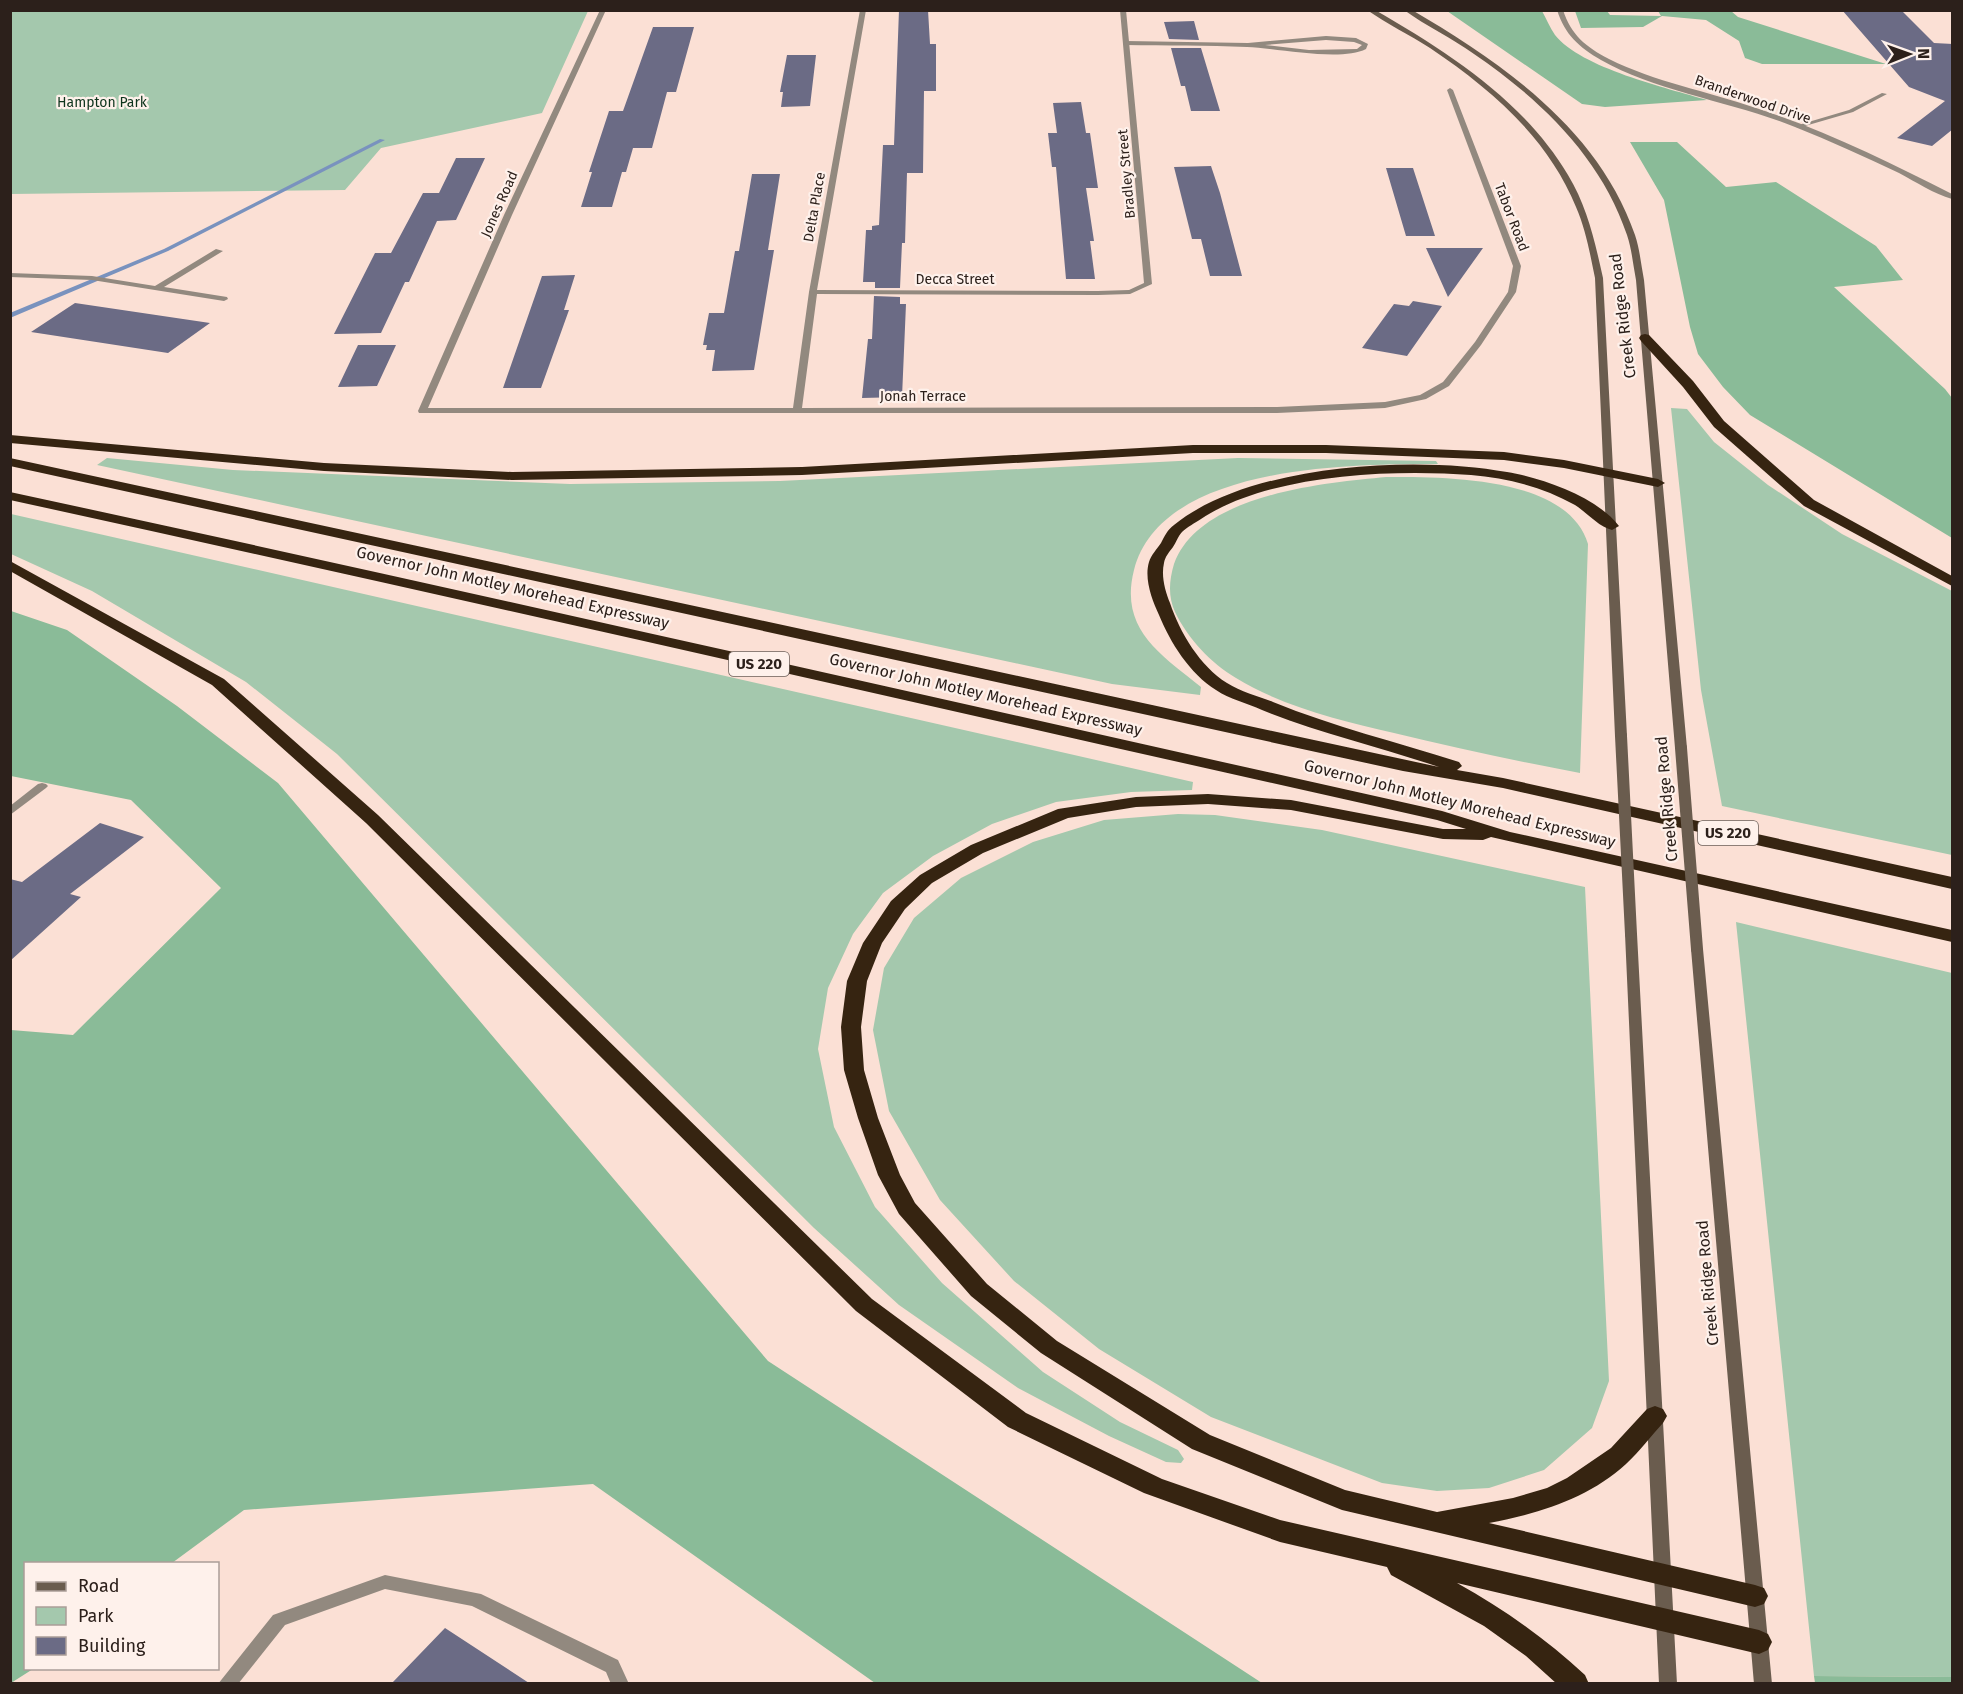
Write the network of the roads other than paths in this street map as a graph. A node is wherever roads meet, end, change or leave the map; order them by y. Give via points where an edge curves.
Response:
1 (603, 10) edge
2 (863, 10) edge
3 (1123, 10) edge
4 (1370, 10) edge
5 (1407, 10) edge
6 (1560, 10) edge
7 (1126, 43) junction
8 (1248, 45) junction
9 (1450, 90) dead end
10 (1884, 94) dead end
11 (1798, 126) junction
12 (1953, 197) edge
13 (219, 251) dead end
14 (10, 275) edge
15 (157, 288) junction
16 (813, 292) junction
17 (1098, 293) joint
18 (224, 299) dead end
19 (1645, 338) junction
20 (1423, 397) joint
21 (797, 409) junction
22 (422, 411) joint
23 (10, 439) edge
24 (10, 462) edge
25 (1607, 472) junction
26 (1658, 483) junction
27 (10, 496) edge
28 (1612, 526) junction
29 (10, 565) edge
30 (1953, 582) edge
31 (1503, 783) junction
32 (42, 786) dead end
33 (10, 812) edge
34 (1506, 836) junction
35 (1953, 883) edge
36 (1953, 936) edge
37 (1655, 1416) junction
38 (1433, 1521) junction
39 (1369, 1552) junction
40 (1663, 1574) junction
41 (1755, 1596) junction
42 (1665, 1620) junction
43 (1759, 1641) junction
44 (227, 1683) edge
45 (620, 1683) edge
46 (1576, 1683) edge
47 (1668, 1683) edge
48 (1763, 1683) edge

1 - 22 street, Jones Road
2 - 16 street, Delta Place
3 - 7 street, Bradley Street
4 - 25 main road, Creek Ridge Road via 1439,51 1508,106 1558,166 1580,205 1599,278
5 - 19 main road, Creek Ridge Road via 1496,65 1558,119 1588,155 1613,194 1631,236
6 - 11 street, Branderwood Drive via 1574,39 1611,61
7 - 8 street
7 - 17 street, Bradley Street via 1148,284 1130,292
8 - 8 street via 1309,52 1358,51 1365,44 1329,39
9 - 20 street, Tabor Road via 1517,266 1512,292 1478,343 1446,384
10 - 11 street via 1851,111
11 - 12 street, Branderwood Drive via 1882,161
13 - 15 street
14 - 15 street via 92,278
15 - 18 street
16 - 17 street, Decca Street
16 - 21 street, Delta Place
19 - 26 main road, Creek Ridge Road
19 - 30 highway via 1719,424 1809,503
20 - 21 street, Jonah Terrace via 1385,405 1277,410
21 - 22 street, Jonah Terrace
23 - 25 highway via 324,467 512,476 802,471 1193,449 1504,456
24 - 31 highway, Governor John Motley Morehead Expressway / US 220 via 1403,766
25 - 26 highway
25 - 28 main road, Creek Ridge Road
26 - 41 main road, Creek Ridge Road, bridge
27 - 34 highway, Governor John Motley Morehead Expressway / US 220 via 1442,816
28 - 31 highway via 1574,500 1507,476 1402,468 1324,473 1264,486 1191,517 1157,559 1155,586 1167,617 1192,658 1222,686 1296,719 1400,747
28 - 37 main road, Creek Ridge Road, bridge
29 - 39 highway via 218,682 372,819 864,1305 1017,1420 1153,1486 1280,1531
31 - 35 highway, Governor John Motley Morehead Expressway / US 220
32 - 33 street
34 - 36 highway, Governor John Motley Morehead Expressway / US 220
34 - 38 highway via 1443,834 1292,805 1208,799 1137,802 1064,813 977,849 926,879 898,905 873,943 857,981 851,1027 854,1070 889,1175 907,1208 979,1290 1049,1347 1201,1442 1342,1500
37 - 38 highway via 1614,1460 1576,1486 1530,1506
37 - 40 main road, Creek Ridge Road
38 - 40 highway
39 - 42 highway
39 - 46 highway via 1455,1593 1509,1626
40 - 41 highway
40 - 42 main road, Creek Ridge Road
41 - 43 main road, Creek Ridge Road
42 - 43 highway
42 - 47 main road, Creek Ridge Road
43 - 48 main road, Creek Ridge Road
44 - 45 street via 279,1620 385,1582 475,1599 612,1666

